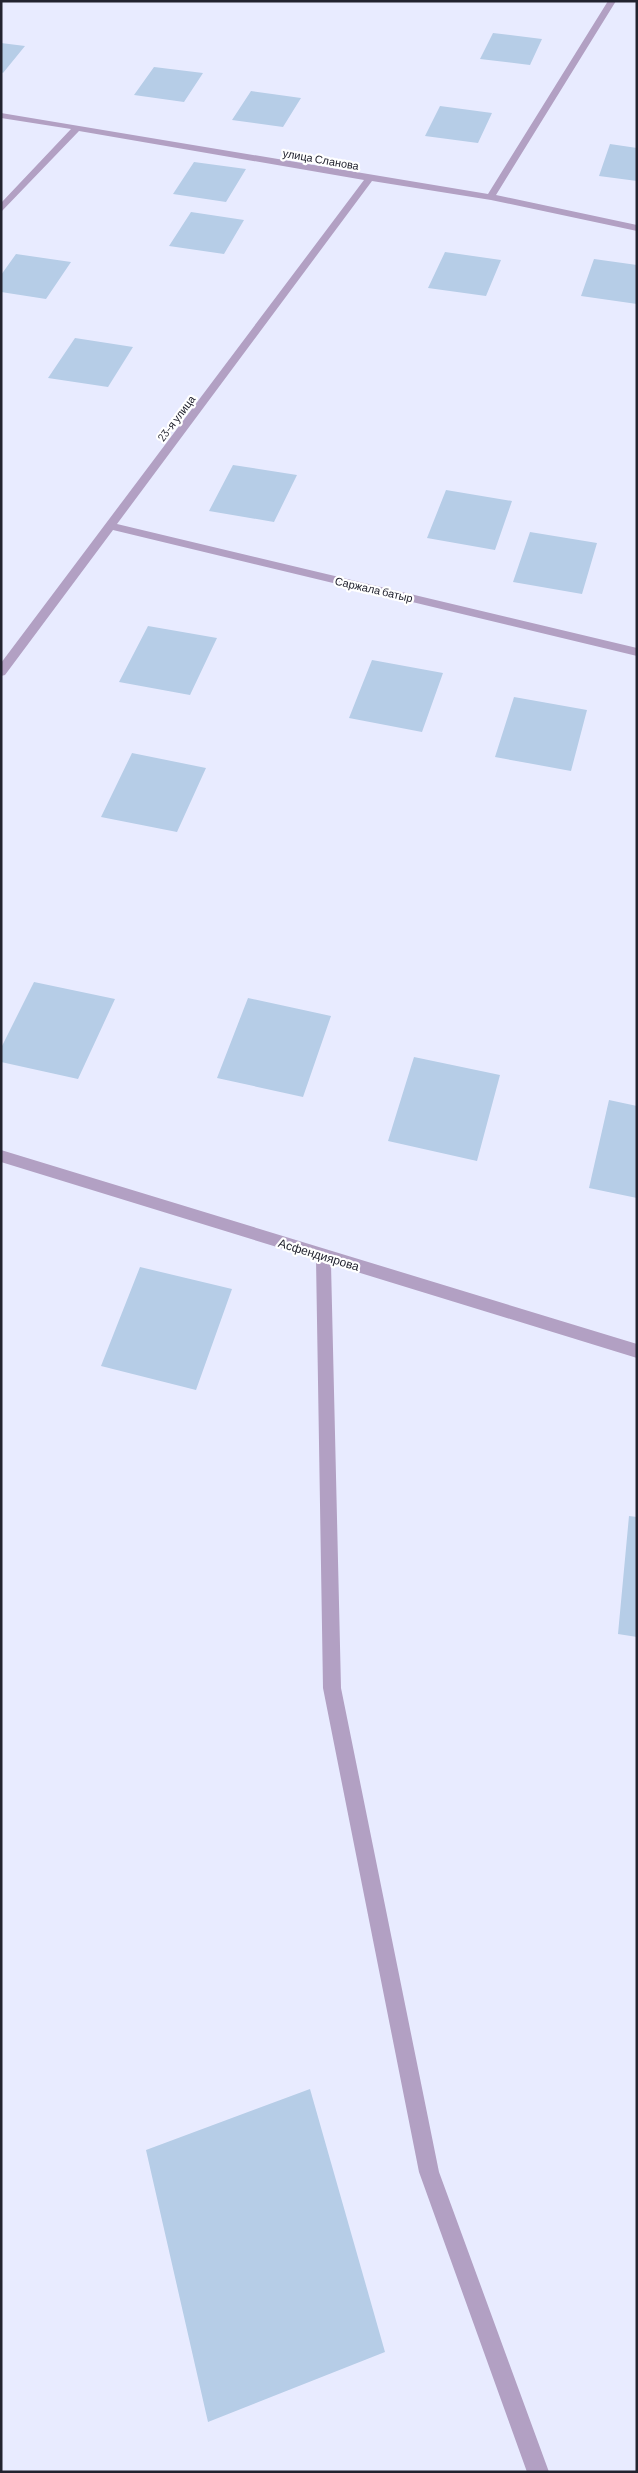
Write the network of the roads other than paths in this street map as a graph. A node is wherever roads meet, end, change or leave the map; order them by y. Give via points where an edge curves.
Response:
1 (612, 1) edge
2 (1, 114) edge
3 (76, 128) junction
4 (370, 178) junction
5 (491, 197) junction
6 (1, 208) edge
7 (637, 228) edge
8 (111, 526) junction
9 (637, 652) edge
10 (1, 672) edge
11 (1, 1156) edge
12 (323, 1255) junction
13 (637, 1351) edge
14 (538, 2472) edge

1 - 5 street
2 - 3 street, улица Сланова
3 - 4 street, улица Сланова
3 - 6 street
4 - 5 street, улица Сланова
4 - 8 street, 23-я улица
5 - 7 street, улица Сланова
8 - 9 street, Саржала батыр
8 - 10 street, 23-я улица
11 - 12 street, Асфендиярова
12 - 13 street, Асфендиярова
12 - 14 street via 332,1688 430,2172

